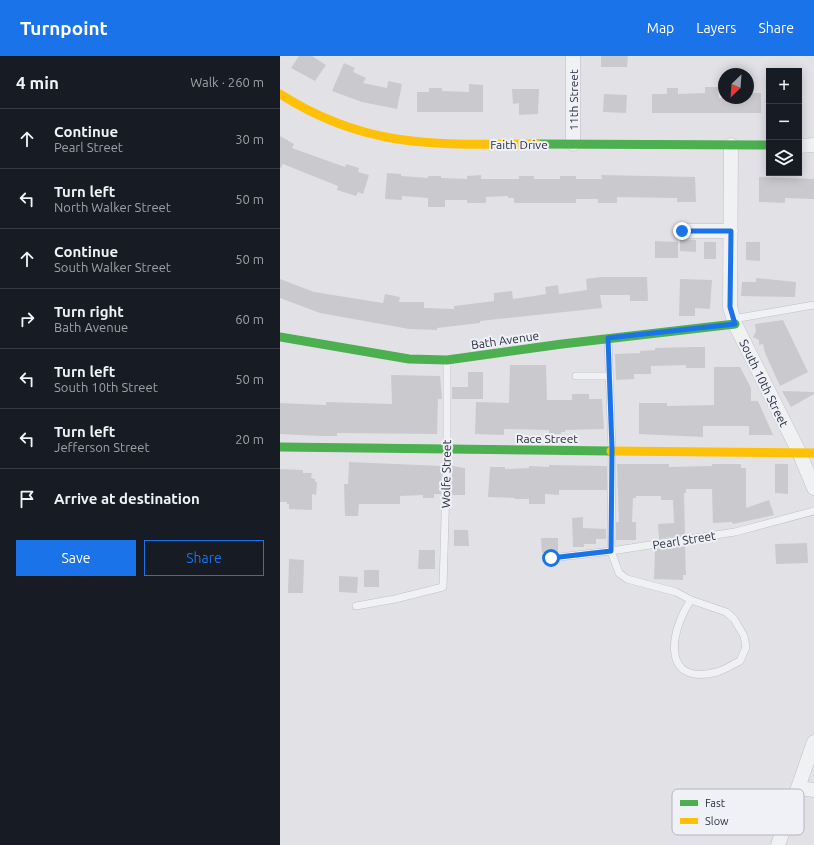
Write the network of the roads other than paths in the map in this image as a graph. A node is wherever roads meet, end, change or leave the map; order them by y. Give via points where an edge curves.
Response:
1 (573, 56) edge
2 (280, 94) edge
3 (573, 144) junction
4 (732, 145) junction
5 (766, 145) edge
6 (814, 145) edge
7 (802, 146) edge
8 (682, 231) dead end
9 (731, 231) junction
10 (814, 305) edge
11 (734, 321) junction
12 (280, 337) edge
13 (608, 338) junction
14 (446, 360) junction
15 (576, 376) dead end
16 (610, 376) junction
17 (280, 448) edge
18 (612, 449) junction
19 (447, 450) junction
20 (798, 452) junction
21 (814, 452) edge
22 (814, 488) edge
23 (814, 511) edge
24 (611, 551) junction
25 (551, 558) dead end
26 (691, 600) junction
27 (356, 606) dead end
28 (814, 742) edge
29 (798, 788) joint
30 (814, 790) edge
31 (782, 835) edge
32 (778, 845) edge

1 - 3 street, 11th Street
2 - 3 street, Faith Drive via 319,118 400,142
3 - 4 street, Faith Drive
4 - 5 street, Faith Drive
4 - 9 street, South 10th Street
6 - 7 street
8 - 9 street
9 - 11 street, South 10th Street via 730,307
10 - 11 lane, Bath Avenue
11 - 13 street, Bath Avenue
11 - 20 street, South 10th Street
12 - 14 street, Bath Avenue via 409,359
13 - 14 street, Bath Avenue
13 - 16 lane
14 - 19 lane, Wolfe Street
15 - 16 lane
16 - 18 lane
17 - 19 street, Race Street
18 - 19 street, Race Street
18 - 20 street, Race Street
18 - 24 lane
19 - 27 lane, Wolfe Street via 442,587
20 - 21 street, Race Street
20 - 22 street, South 10th Street
23 - 24 lane, Pearl Street via 735,532
24 - 25 lane, Pearl Street
24 - 26 lane via 619,573 627,579 676,592
26 - 26 lane via 726,612 734,619 744,636 746,647 740,661 718,672 699,674 686,672 678,666 674,653 675,636 682,613
28 - 29 street
29 - 30 street
31 - 32 street

